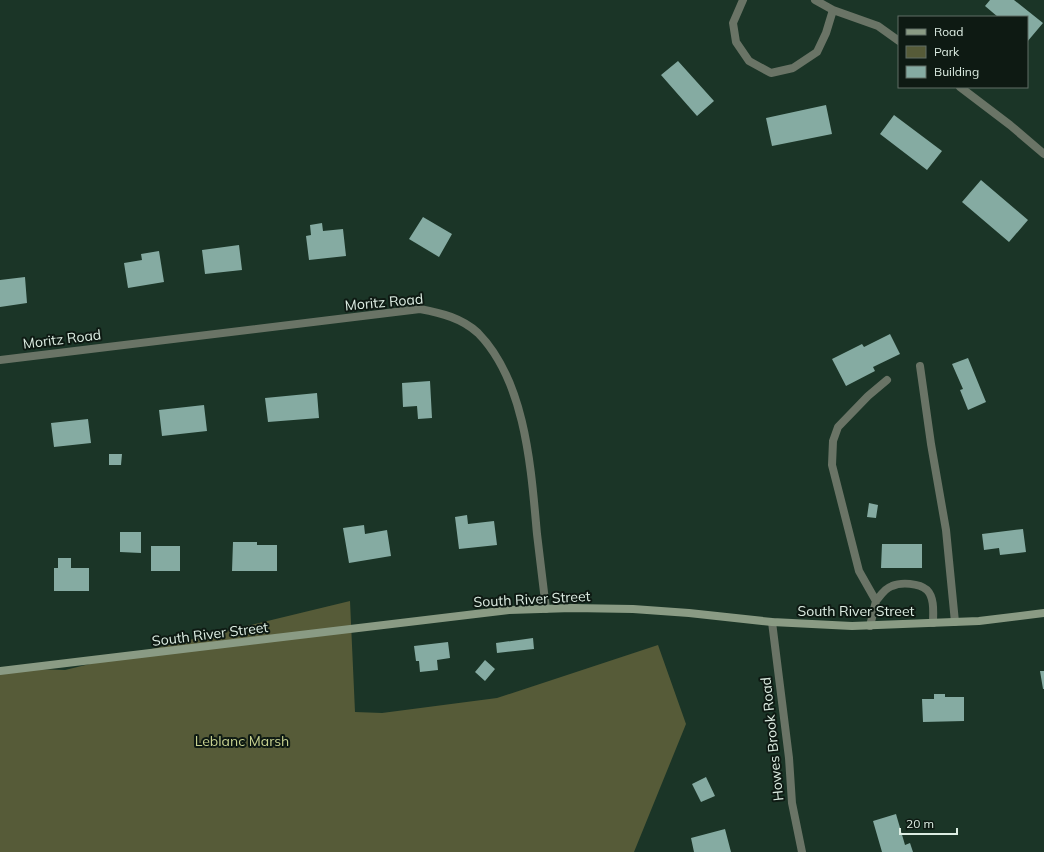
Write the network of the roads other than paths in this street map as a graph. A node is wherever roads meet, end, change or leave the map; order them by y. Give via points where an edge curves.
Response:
1 (743, 0) edge
2 (815, 0) edge
3 (833, 10) junction
4 (898, 40) edge
5 (961, 88) edge
6 (1044, 154) edge
7 (0, 360) edge
8 (920, 366) dead end
9 (887, 380) dead end
10 (876, 601) junction
11 (546, 609) junction
12 (1044, 613) edge
13 (772, 622) junction
14 (955, 622) junction
15 (933, 624) junction
16 (870, 626) junction
17 (0, 671) edge
18 (802, 852) edge

1 - 3 street via 733,23 736,42 749,61 771,73 793,68 817,52
2 - 3 street
3 - 4 street via 878,26
5 - 6 street
7 - 11 street, Moritz Road via 420,309 445,313 477,333 490,349 515,399 530,458
8 - 14 street via 946,530
9 - 10 street via 838,427 833,441 832,465 859,571
10 - 15 street via 891,586 907,583 916,585 928,590 932,601
10 - 16 street
11 - 13 street, South River Street via 640,610
11 - 17 street, South River Street via 509,610
12 - 14 street, South River Street
13 - 16 street, South River Street
13 - 18 street, Howes Brook Road via 792,803
14 - 15 street, South River Street
15 - 16 street, South River Street

